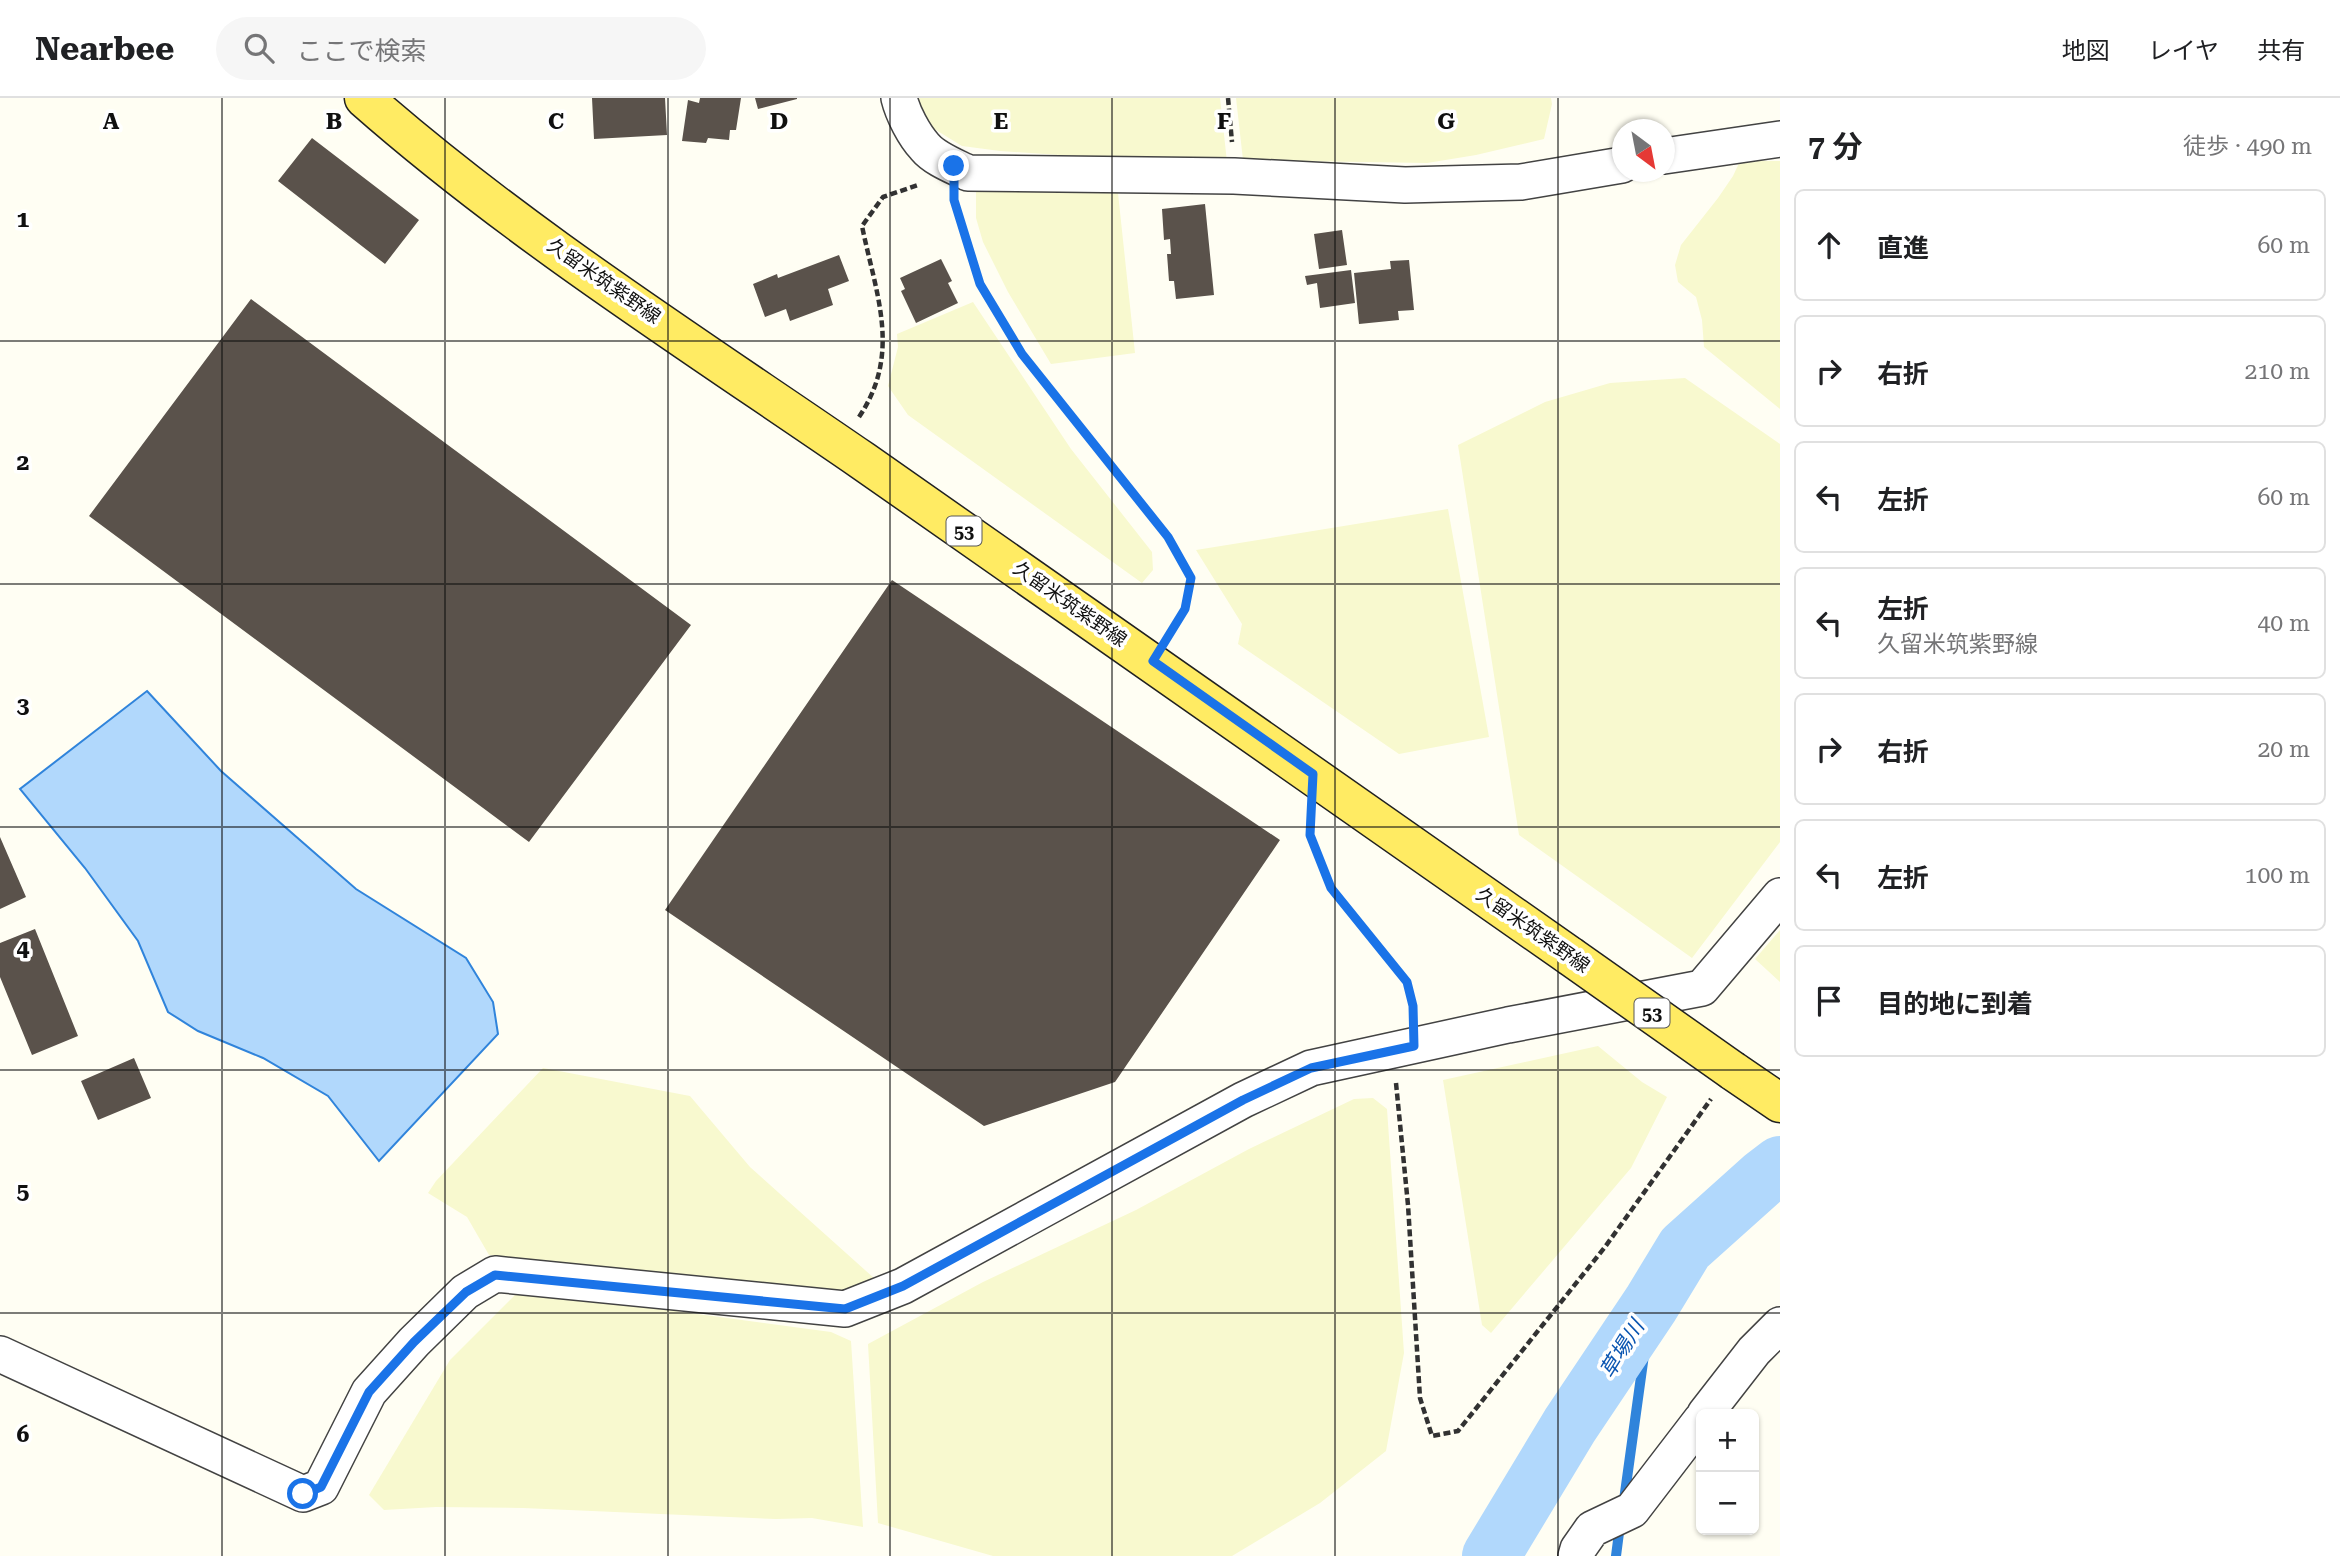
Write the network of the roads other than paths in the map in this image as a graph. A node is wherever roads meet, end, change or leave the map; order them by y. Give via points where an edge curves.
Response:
1 (364, 98) edge
2 (899, 98) edge
3 (1780, 139) edge
4 (1675, 154) edge
5 (1612, 167) edge
6 (1780, 896) edge
7 (1758, 1088) edge
8 (1780, 1325) edge
9 (0, 1354) edge
10 (1710, 1409) edge
11 (1696, 1427) edge
12 (1576, 1556) edge

1 - 7 main road, 久留米筑紫野線 / 53, bridge via 582,267 1153,661
2 - 5 street via 925,148 968,173 1234,176 1405,185 1521,182
3 - 4 street
6 - 9 street via 1702,988 1311,1068 903,1286 845,1309 495,1275 466,1292 369,1392 321,1487 303,1494
8 - 10 street
11 - 12 street via 1632,1510 1591,1529

